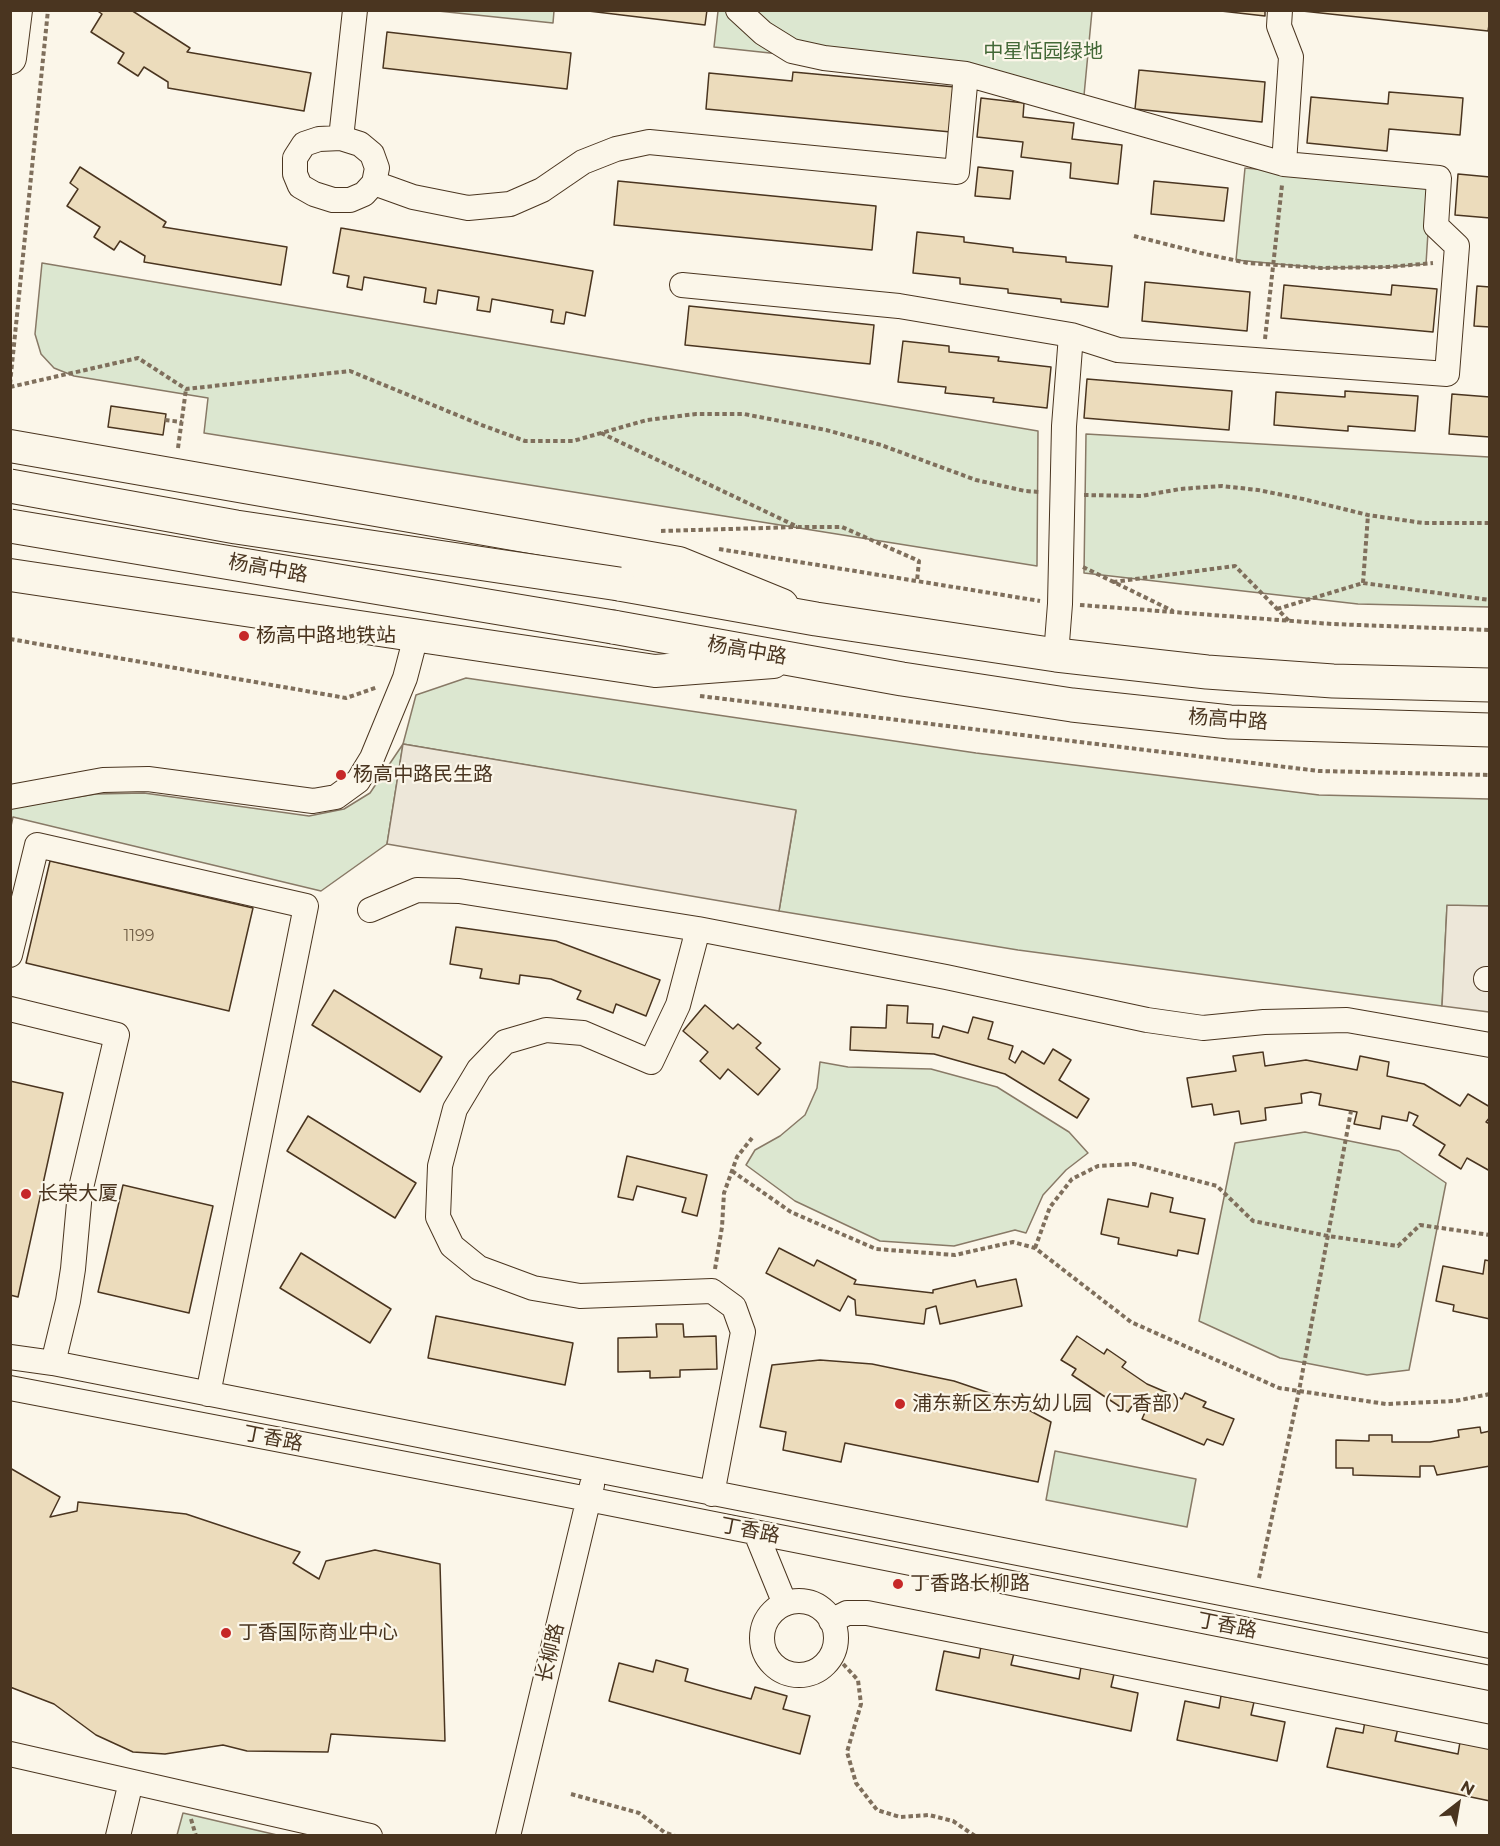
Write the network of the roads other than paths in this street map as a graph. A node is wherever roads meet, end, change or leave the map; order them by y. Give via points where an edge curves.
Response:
1 (16, 10) edge
2 (355, 10) edge
3 (738, 10) edge
4 (1280, 10) edge
5 (10, 58) edge
6 (966, 74) junction
7 (341, 138) junction
8 (1284, 164) junction
9 (374, 183) junction
10 (682, 285) dead end
11 (1071, 335) junction
12 (10, 446) edge
13 (10, 486) edge
14 (10, 526) edge
15 (10, 575) edge
16 (816, 619) junction
17 (416, 636) junction
18 (1056, 655) junction
19 (800, 660) junction
20 (1490, 685) edge
21 (1490, 730) edge
22 (10, 796) edge
23 (370, 910) dead end
24 (698, 929) junction
25 (10, 955) edge
26 (10, 1009) edge
27 (1490, 1045) edge
28 (10, 1357) edge
29 (53, 1363) junction
30 (10, 1388) edge
31 (208, 1394) junction
32 (595, 1471) junction
33 (712, 1494) junction
34 (588, 1499) junction
35 (756, 1533) junction
36 (785, 1604) junction
37 (831, 1621) junction
38 (1490, 1646) edge
39 (1490, 1678) edge
40 (1490, 1737) edge
41 (10, 1754) edge
42 (131, 1782) junction
43 (118, 1836) edge
44 (370, 1836) edge
45 (508, 1836) edge

1 - 5 main road
2 - 7 street
3 - 6 street via 763,33 792,51
4 - 8 street via 1279,26 1291,57
6 - 8 street
6 - 9 street via 957,172 649,142 583,162 542,190 510,204 468,208
7 - 9 street via 360,144 372,154 377,168
7 - 9 street via 304,144 296,158 295,174 300,186 333,200 350,200 364,194
8 - 11 street via 1438,178 1436,226 1457,246 1447,374 1118,350
10 - 11 street via 899,306
11 - 18 street
12 - 16 main road, 杨高中路 via 679,563
13 - 16 highway, 杨高中路, bridge via 236,527 619,584
14 - 19 highway, 杨高中路, bridge
15 - 17 main road
16 - 18 highway, 杨高中路
17 - 19 main road via 655,671
17 - 22 street via 405,678 372,758 358,782 336,797 313,801 148,779 103,780
18 - 20 highway, 杨高中路 via 1333,681
19 - 21 highway, 杨高中路 via 1072,705 1230,722
23 - 24 street via 417,890 459,891
24 - 27 street via 1148,1020 1203,1028 1347,1020
24 - 33 street via 678,1005 651,1062 583,1033 546,1030 505,1042 479,1069 455,1109 440,1166 438,1217 452,1246 479,1268 533,1288 580,1296 712,1290 734,1307 743,1332
25 - 31 street via 37,845 306,906
26 - 29 street via 117,1035 80,1192 68,1301
28 - 29 street, 丁香路
29 - 31 street, 丁香路
30 - 34 street, 丁香路
31 - 32 street, 丁香路
32 - 33 street, 丁香路
32 - 34 street, 长柳路
33 - 38 street, 丁香路
34 - 35 street, 丁香路
34 - 45 street, 长柳路
35 - 36 street
35 - 39 street, 丁香路
36 - 37 street via 808,1602 819,1607
36 - 37 street via 767,1619 762,1641 771,1663 780,1670 804,1675 826,1664 836,1640
37 - 40 street via 847,1613 867,1613
41 - 42 street
42 - 43 street
42 - 44 street

